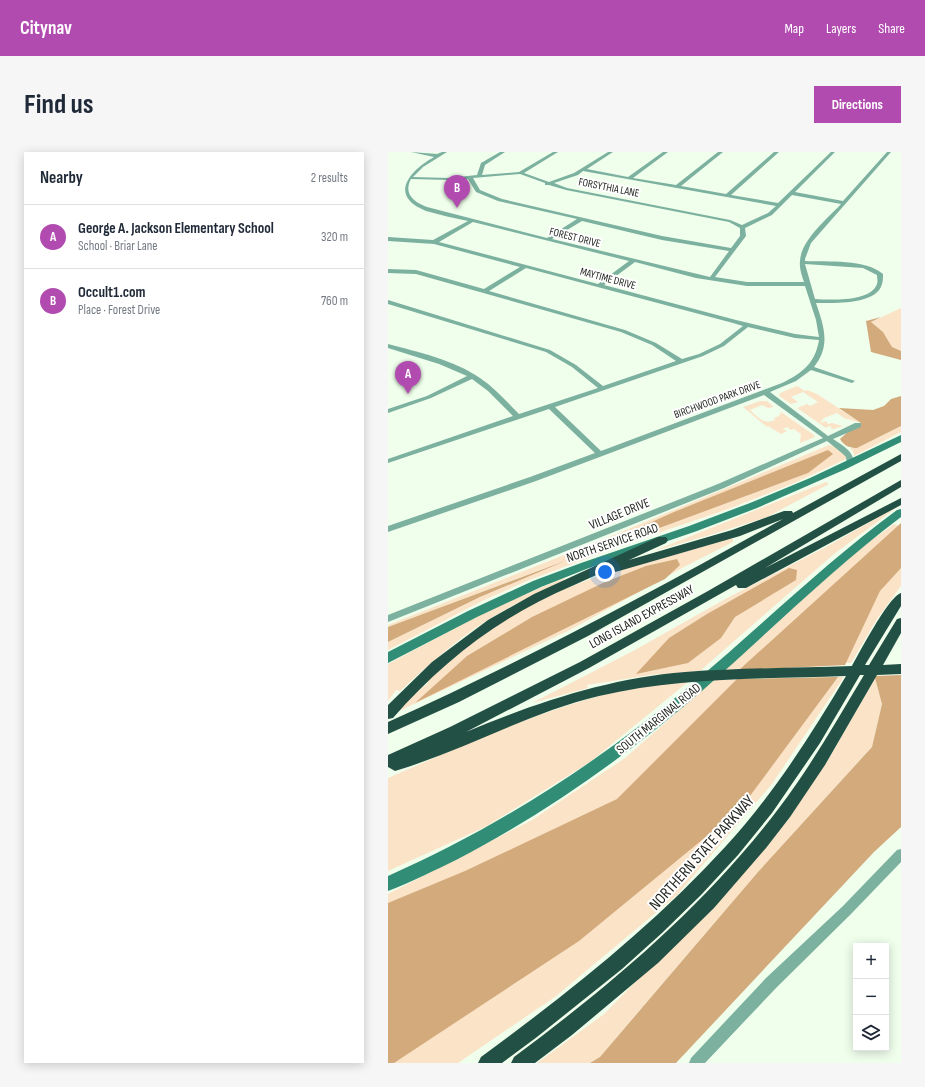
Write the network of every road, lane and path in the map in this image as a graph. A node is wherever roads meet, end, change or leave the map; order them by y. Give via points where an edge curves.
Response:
1 (388, 152) edge
2 (391, 152) edge
3 (413, 152) edge
4 (445, 152) edge
5 (504, 152) edge
6 (556, 152) edge
7 (611, 152) edge
8 (666, 152) edge
9 (721, 152) edge
10 (777, 152) edge
11 (833, 152) edge
12 (889, 152) edge
13 (439, 156) junction
14 (582, 170) junction
15 (520, 174) junction
16 (479, 176) junction
17 (410, 178) junction
18 (470, 178) junction
19 (629, 178) junction
20 (547, 184) junction
21 (677, 187) junction
22 (791, 193) junction
23 (727, 196) junction
24 (845, 202) junction
25 (779, 205) junction
26 (581, 219) junction
27 (472, 221) junction
28 (742, 226) junction
29 (388, 239) edge
30 (547, 240) junction
31 (434, 242) junction
32 (733, 250) junction
33 (633, 261) junction
34 (802, 262) junction
35 (525, 266) junction
36 (884, 269) dead end
37 (388, 271) edge
38 (877, 271) junction
39 (711, 279) junction
40 (807, 284) junction
41 (599, 286) junction
42 (485, 291) junction
43 (812, 301) junction
44 (388, 302) edge
45 (747, 325) junction
46 (822, 339) junction
47 (388, 346) edge
48 (681, 362) junction
49 (811, 368) junction
50 (472, 376) junction
51 (852, 381) dead end
52 (602, 388) junction
53 (765, 392) junction
54 (550, 406) junction
55 (388, 411) edge
56 (517, 417) junction
57 (858, 425) dead end
58 (830, 438) junction
59 (901, 438) edge
60 (600, 454) junction
61 (901, 456) edge
62 (388, 461) edge
63 (850, 464) junction
64 (862, 479) junction
65 (901, 483) edge
66 (901, 501) edge
67 (901, 512) edge
68 (388, 529) edge
69 (662, 540) junction
70 (580, 579) junction
71 (901, 597) edge
72 (688, 608) junction
73 (388, 619) edge
74 (901, 622) edge
75 (388, 658) edge
76 (897, 670) edge
77 (391, 722) edge
78 (412, 756) junction
79 (388, 761) edge
80 (388, 767) edge
81 (901, 854) edge
82 (388, 884) edge
83 (487, 1063) edge
84 (520, 1063) edge
85 (696, 1063) edge

1 - 2 street
3 - 13 street
4 - 13 street
5 - 16 street via 483,164
6 - 15 street
7 - 14 street
8 - 19 street
9 - 21 street
10 - 23 street
11 - 22 street
12 - 24 street
13 - 17 street
14 - 19 street
14 - 20 street
15 - 16 street, FORSYTHIA LANE
15 - 20 street, FORSYTHIA LANE
16 - 18 street, FORSYTHIA LANE
17 - 18 street, FORSYTHIA LANE
17 - 27 street, FOREST DRIVE via 405,191 412,202 429,210
18 - 26 street via 478,191 491,197
19 - 21 street
20 - 28 street, FORSYTHIA LANE via 566,190 722,219
21 - 23 street
22 - 24 street
22 - 25 street
23 - 25 street
24 - 34 street via 809,242 803,253
25 - 28 street via 766,217
26 - 30 street
26 - 32 street via 676,241
27 - 30 street, FOREST DRIVE
27 - 31 street
28 - 32 street via 743,236
29 - 31 street, MAYTIME DRIVE
30 - 33 street, FOREST DRIVE
31 - 35 street, MAYTIME DRIVE
32 - 39 street
33 - 39 street, FOREST DRIVE
33 - 41 street
34 - 38 street via 853,264
34 - 40 street
35 - 41 street, MAYTIME DRIVE
35 - 42 street
36 - 38 street
37 - 42 street via 416,272
38 - 43 street via 881,279 875,290 866,297
39 - 40 street, FOREST DRIVE via 747,284
40 - 43 street
41 - 45 street, MAYTIME DRIVE
42 - 48 street via 623,331 654,344
43 - 46 street
44 - 52 street via 548,351 574,366
45 - 46 street, MAYTIME DRIVE via 795,336
45 - 48 street via 722,344
46 - 49 street via 819,354
47 - 50 street via 451,366
48 - 52 street
49 - 51 street
49 - 53 street, BIRCHWOOD PARK DRIVE via 788,383
50 - 55 street via 429,397
50 - 56 street
52 - 54 street
53 - 58 street
53 - 60 street, BIRCHWOOD PARK DRIVE
54 - 56 street
54 - 60 street
56 - 62 street
57 - 58 street, VILLAGE DRIVE
58 - 63 street via 850,457
58 - 73 street, VILLAGE DRIVE via 721,486
59 - 63 main road, NORTH SERVICE ROAD
60 - 68 street, BIRCHWOOD PARK DRIVE
61 - 64 highway, LONG ISLAND EXPRESSWAY
63 - 69 main road, NORTH SERVICE ROAD via 806,484
64 - 70 highway via 736,533
64 - 77 highway, LONG ISLAND EXPRESSWAY via 576,639 490,682
65 - 72 highway, LONG ISLAND EXPRESSWAY
66 - 72 highway via 716,598
67 - 82 main road, SOUTH MARGINAL ROAD via 830,568 697,686 616,753 560,792 489,834
69 - 70 highway
69 - 75 main road, NORTH SERVICE ROAD via 560,574 511,595 440,629
70 - 77 highway via 533,600 472,638 401,698
71 - 83 highway, NORTHERN STATE PARKWAY via 798,765 735,846 695,890 610,969
72 - 78 highway, LONG ISLAND EXPRESSWAY
74 - 84 highway via 830,745 806,781 768,833 724,884 648,960 592,1009
76 - 78 highway via 684,677 642,683 598,691 558,703
78 - 79 highway, LONG ISLAND EXPRESSWAY
78 - 80 highway
81 - 85 street via 771,983

